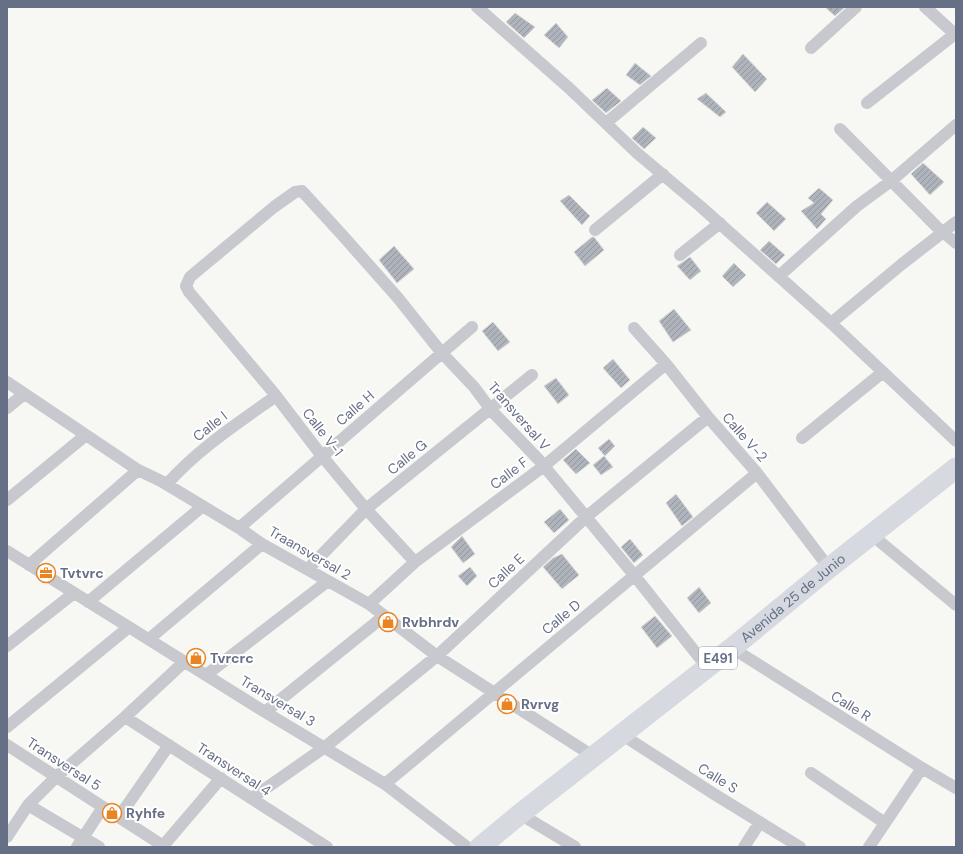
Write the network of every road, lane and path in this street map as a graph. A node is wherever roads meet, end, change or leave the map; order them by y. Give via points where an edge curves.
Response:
1 (477, 7) edge
2 (856, 7) edge
3 (925, 7) edge
4 (955, 34) edge
5 (700, 43) dead end
6 (811, 48) dead end
7 (867, 103) dead end
8 (606, 123) junction
9 (956, 125) edge
10 (840, 129) dead end
11 (663, 174) junction
12 (891, 181) junction
13 (302, 191) joint
14 (956, 222) edge
15 (720, 223) junction
16 (595, 230) dead end
17 (944, 232) junction
18 (956, 243) edge
19 (680, 255) dead end
20 (779, 276) junction
21 (830, 323) junction
22 (472, 327) dead end
23 (634, 328) dead end
24 (441, 352) junction
25 (666, 364) junction
26 (883, 372) junction
27 (532, 375) dead end
28 (7, 382) edge
29 (24, 394) junction
30 (276, 396) junction
31 (7, 408) edge
32 (491, 410) junction
33 (708, 417) junction
34 (86, 435) junction
35 (802, 438) dead end
36 (956, 441) edge
37 (322, 456) junction
38 (544, 466) junction
39 (956, 468) edge
40 (138, 470) junction
41 (757, 473) junction
42 (167, 484) junction
43 (7, 500) edge
44 (202, 506) junction
45 (366, 509) junction
46 (586, 516) junction
47 (239, 528) junction
48 (872, 535) junction
49 (262, 544) junction
50 (9, 555) edge
51 (415, 562) junction
52 (29, 565) junction
53 (829, 568) junction
54 (308, 569) junction
55 (634, 575) junction
56 (328, 581) junction
57 (74, 592) junction
58 (88, 602) junction
59 (369, 604) junction
60 (956, 605) edge
61 (384, 616) junction
62 (129, 627) junction
63 (148, 640) junction
64 (7, 646) edge
65 (732, 648) junction
66 (437, 656) junction
67 (184, 662) junction
68 (707, 667) junction
69 (206, 675) junction
70 (495, 692) junction
71 (265, 712) junction
72 (125, 717) junction
73 (7, 727) edge
74 (621, 734) junction
75 (7, 745) edge
76 (170, 745) junction
77 (325, 747) junction
78 (593, 756) junction
79 (922, 768) junction
80 (811, 773) dead end
81 (56, 777) junction
82 (221, 778) junction
83 (385, 784) junction
84 (956, 788) edge
85 (252, 798) junction
86 (28, 805) junction
87 (103, 807) junction
88 (520, 814) junction
89 (119, 817) junction
90 (760, 822) junction
91 (885, 823) junction
92 (7, 837) edge
93 (80, 842) edge
94 (164, 846) edge
95 (99, 847) edge
96 (327, 847) edge
97 (467, 847) edge
98 (480, 847) edge
99 (575, 847) edge
100 (744, 847) edge
101 (800, 847) edge
102 (869, 847) edge

1 - 8 street
2 - 6 street
3 - 4 street
4 - 7 street
5 - 8 street
8 - 11 street
9 - 12 street
10 - 12 street
11 - 15 street
11 - 16 street
12 - 17 street
12 - 20 street via 857,206
13 - 24 street, Transversal V via 398,298
13 - 30 street, Calle V-1 via 294,192 274,207 190,277 186,286
14 - 17 street
15 - 19 street
15 - 20 street
17 - 18 street
17 - 21 street
20 - 21 street
21 - 26 street
22 - 24 street, Calle H
23 - 25 street, Calle V-2
24 - 32 street, Transversal V via 474,387
24 - 37 street, Calle H
25 - 33 street, Calle V-2
25 - 38 street, Calle F
26 - 35 street
26 - 36 street
27 - 32 street, Calle G
28 - 29 street, Traansversal 2
29 - 31 street
29 - 34 street, Traansversal 2
30 - 37 street, Calle V-1
30 - 42 street, Calle I via 183,467
32 - 38 street, Transversal V
32 - 45 street, Calle G
33 - 41 street, Calle V-2
33 - 46 street, Calle E
34 - 40 street, Traansversal 2
34 - 43 street
37 - 45 street, Calle V-1
37 - 47 street, Calle H
38 - 46 street, Transversal V
38 - 51 street, Calle F
39 - 48 highway, Avenida 25 de Junio / E491
40 - 42 street, Traansversal 2
40 - 52 street
41 - 53 street, Calle V-2
41 - 55 street, Calle D
42 - 44 street, Traansversal 2
44 - 47 street, Traansversal 2
44 - 58 street
45 - 51 street, Calle V-1
45 - 54 street, Calle G
46 - 55 street, Transversal V
46 - 66 street, Calle E
47 - 49 street, Traansversal 2
48 - 53 highway, Avenida 25 de Junio / E491
48 - 60 street
49 - 54 street, Traansversal 2
49 - 63 street
50 - 52 street, Transversal 3
51 - 59 street, Calle F
52 - 57 street, Transversal 3
53 - 65 highway, Avenida 25 de Junio / E491
54 - 56 street, Traansversal 2
55 - 68 street, Transversal V
55 - 70 street, Calle D
56 - 59 street, Traansversal 2
56 - 69 street
57 - 58 street, Transversal 3
57 - 64 street
58 - 62 street, Transversal 3
59 - 61 street, Traansversal 2
61 - 66 street, Traansversal 2
61 - 71 street
62 - 63 street, Transversal 3
62 - 73 street
63 - 67 street, Transversal 3
65 - 68 highway, Avenida 25 de Junio / E491
65 - 79 street, Calle R
66 - 70 street, Traansversal 2
66 - 77 street, Calle E
67 - 69 street, Transversal 3
67 - 72 street
68 - 74 highway, Avenida 25 de Junio / E491
69 - 71 street, Transversal 3
70 - 78 street, Traansversal 2
70 - 83 street, Calle D
71 - 77 street, Transversal 3
72 - 76 street, Transversal 4
72 - 81 street
74 - 78 highway, Avenida 25 de Junio / E491
74 - 90 street, Calle S
75 - 81 street, Transversal 5
76 - 82 street, Transversal 4
76 - 89 street
77 - 83 street, Transversal 3
77 - 85 street, Calle E
78 - 88 highway, Avenida 25 de Junio / E491
79 - 84 street, Calle R
79 - 91 street
80 - 91 street
81 - 86 street
81 - 87 street, Transversal 5
82 - 85 street, Transversal 4
82 - 94 street
83 - 97 street, Transversal 3
85 - 96 street, Transversal 4
86 - 92 street
86 - 93 street
87 - 89 street, Transversal 5
87 - 93 street
88 - 98 highway, Avenida 25 de Junio / E491
88 - 99 street
89 - 94 street, Transversal 5
90 - 100 street
90 - 101 street, Calle S
91 - 102 street
93 - 95 street

